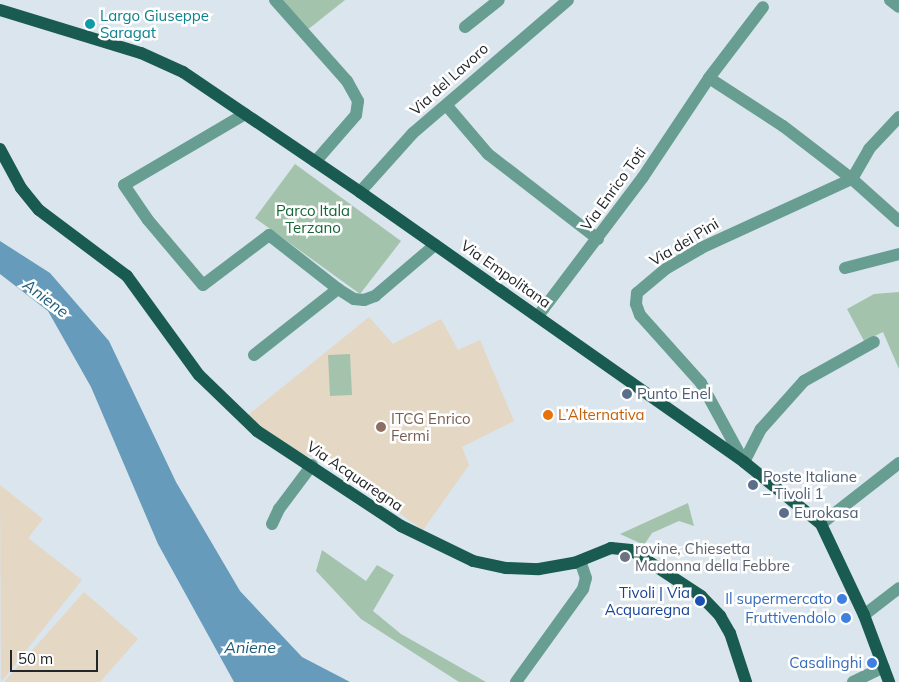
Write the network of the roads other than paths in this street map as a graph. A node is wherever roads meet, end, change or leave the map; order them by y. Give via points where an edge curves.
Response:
1 (275, 0) edge
2 (498, 0) edge
3 (568, 0) edge
4 (890, 0) edge
5 (763, 7) dead end
6 (899, 7) edge
7 (0, 10) edge
8 (465, 27) dead end
9 (709, 78) junction
10 (447, 106) junction
11 (245, 114) junction
12 (899, 117) edge
13 (0, 149) edge
14 (315, 162) junction
15 (852, 179) junction
16 (360, 192) junction
17 (899, 222) edge
18 (598, 239) junction
19 (435, 245) junction
20 (899, 254) edge
21 (845, 268) dead end
22 (338, 288) junction
23 (538, 316) junction
24 (874, 342) dead end
25 (254, 355) dead end
26 (744, 462) junction
27 (899, 464) edge
28 (312, 466) junction
29 (272, 524) dead end
30 (821, 524) junction
31 (580, 561) junction
32 (899, 588) edge
33 (864, 615) junction
34 (884, 668) junction
35 (516, 682) edge
36 (746, 682) edge
37 (853, 682) edge
38 (889, 682) edge

1 - 14 street via 347,81 358,101 354,118
2 - 8 street
3 - 10 street, Via del Lavoro via 522,36
4 - 6 street
5 - 9 street, Via Enrico Toti
7 - 11 main road, Via Empolitana via 158,60 188,75
9 - 15 street via 783,126
9 - 18 street, Via Enrico Toti
10 - 16 street, Via del Lavoro via 390,155
10 - 18 street via 488,154
11 - 14 main road, Via Empolitana
11 - 22 street via 124,185 148,220 203,285 269,235
12 - 15 street via 870,149
13 - 28 main road, Via Acquaregna via 21,188 39,210 127,276 211,388 250,426
14 - 16 main road, Via Empolitana
15 - 17 street
15 - 26 street, Via dei Pini via 701,248 667,268 637,293 640,315 701,383
16 - 19 main road, Via Empolitana
18 - 23 street, Via Enrico Toti
19 - 22 street via 372,298 354,299
19 - 23 main road, Via Empolitana
20 - 21 street
22 - 25 street
23 - 26 main road, Via Empolitana
24 - 26 street via 804,381 761,429
26 - 30 main road, Via Empolitana
27 - 30 street
28 - 29 street via 279,509
28 - 31 main road, Via Acquaregna via 401,526 466,559 523,569
30 - 33 main road, Via Empolitana
31 - 35 street via 585,574 583,588
31 - 36 main road, Via Acquaregna via 611,548 626,549 701,596 728,627
32 - 33 street
33 - 34 main road, Via Empolitana
34 - 37 street
34 - 38 main road, Via Empolitana

